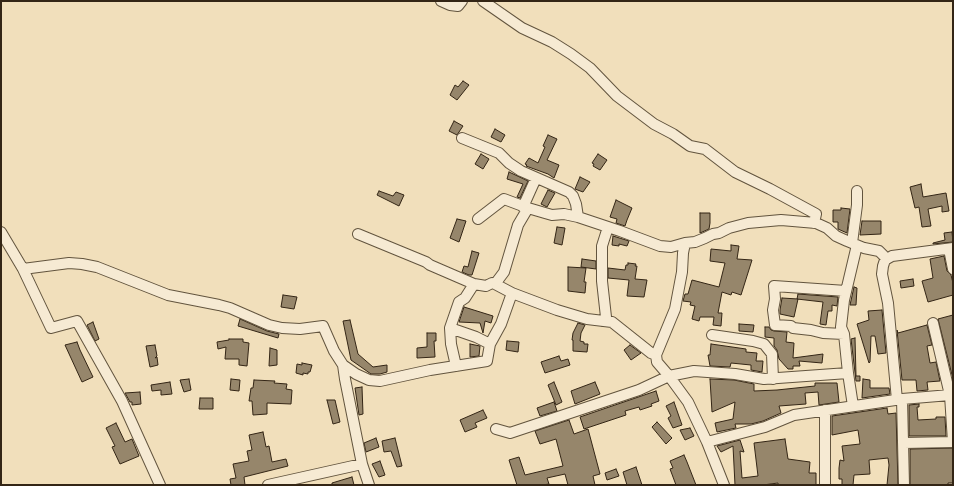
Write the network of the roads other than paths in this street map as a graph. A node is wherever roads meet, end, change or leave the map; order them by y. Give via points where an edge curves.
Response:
1 (441, 1) edge
2 (462, 1) edge
3 (483, 1) edge
4 (462, 138) dead end
5 (536, 178) junction
6 (857, 191) dead end
7 (525, 208) junction
8 (578, 217) junction
9 (478, 219) dead end
10 (814, 223) junction
11 (608, 227) junction
12 (1, 232) edge
13 (358, 234) dead end
14 (685, 243) junction
15 (855, 244) junction
16 (951, 249) edge
17 (887, 259) junction
18 (23, 269) junction
19 (953, 269) edge
20 (474, 284) junction
21 (495, 284) junction
22 (846, 291) junction
23 (512, 293) junction
24 (602, 321) junction
25 (933, 323) dead end
26 (450, 328) junction
27 (844, 334) junction
28 (712, 335) dead end
29 (490, 344) junction
30 (656, 355) junction
31 (343, 365) junction
32 (456, 366) junction
33 (848, 373) junction
34 (669, 376) junction
35 (773, 379) junction
36 (951, 395) edge
37 (899, 400) junction
38 (853, 406) junction
39 (825, 410) junction
40 (496, 429) dead end
41 (707, 442) junction
42 (953, 442) edge
43 (904, 443) junction
44 (362, 464) junction
45 (160, 485) edge
46 (268, 485) edge
47 (369, 485) edge
48 (724, 485) edge
49 (825, 485) edge
50 (904, 485) edge

1 - 2 street via 458,6
3 - 10 street via 522,28 571,54 590,68 617,96 654,124 690,146 705,149 735,172 816,214
4 - 5 street via 499,153 509,163
5 - 7 street
5 - 8 street via 573,196
6 - 15 street
7 - 8 street via 552,215
7 - 9 street via 504,199
7 - 21 street via 504,272
8 - 11 street
10 - 14 street via 763,220
10 - 15 street
11 - 14 street via 660,246 671,247
11 - 24 street via 602,246 606,317
12 - 18 street
13 - 20 street
14 - 30 street via 675,309
15 - 17 street via 879,251
15 - 22 street
16 - 17 street via 892,256
16 - 19 street
17 - 37 street via 882,274 888,303
18 - 31 street via 69,263 82,264 97,267 168,295 230,308 269,325 282,328 324,326
18 - 45 street via 51,328 77,321 122,401
20 - 21 street
20 - 26 street via 465,298 459,302
21 - 23 street
22 - 27 street via 841,315
22 - 27 street via 774,286 773,310 776,325
23 - 24 street via 557,310
23 - 29 street via 501,324
24 - 30 street via 612,322
25 - 36 street
26 - 29 street
26 - 32 street
27 - 33 street
28 - 35 street via 764,344 772,354
29 - 32 street via 487,362
30 - 34 street via 657,362
31 - 32 street via 369,380 380,381
31 - 44 street
33 - 35 street
33 - 38 street
34 - 35 street via 694,370
34 - 40 street via 639,390 510,433
34 - 41 street via 688,402
36 - 37 street
36 - 42 street
37 - 38 street
37 - 43 street
38 - 39 street
39 - 41 street via 794,415 765,427
39 - 49 street
41 - 48 street
42 - 43 street
43 - 50 street
44 - 46 street
44 - 47 street

